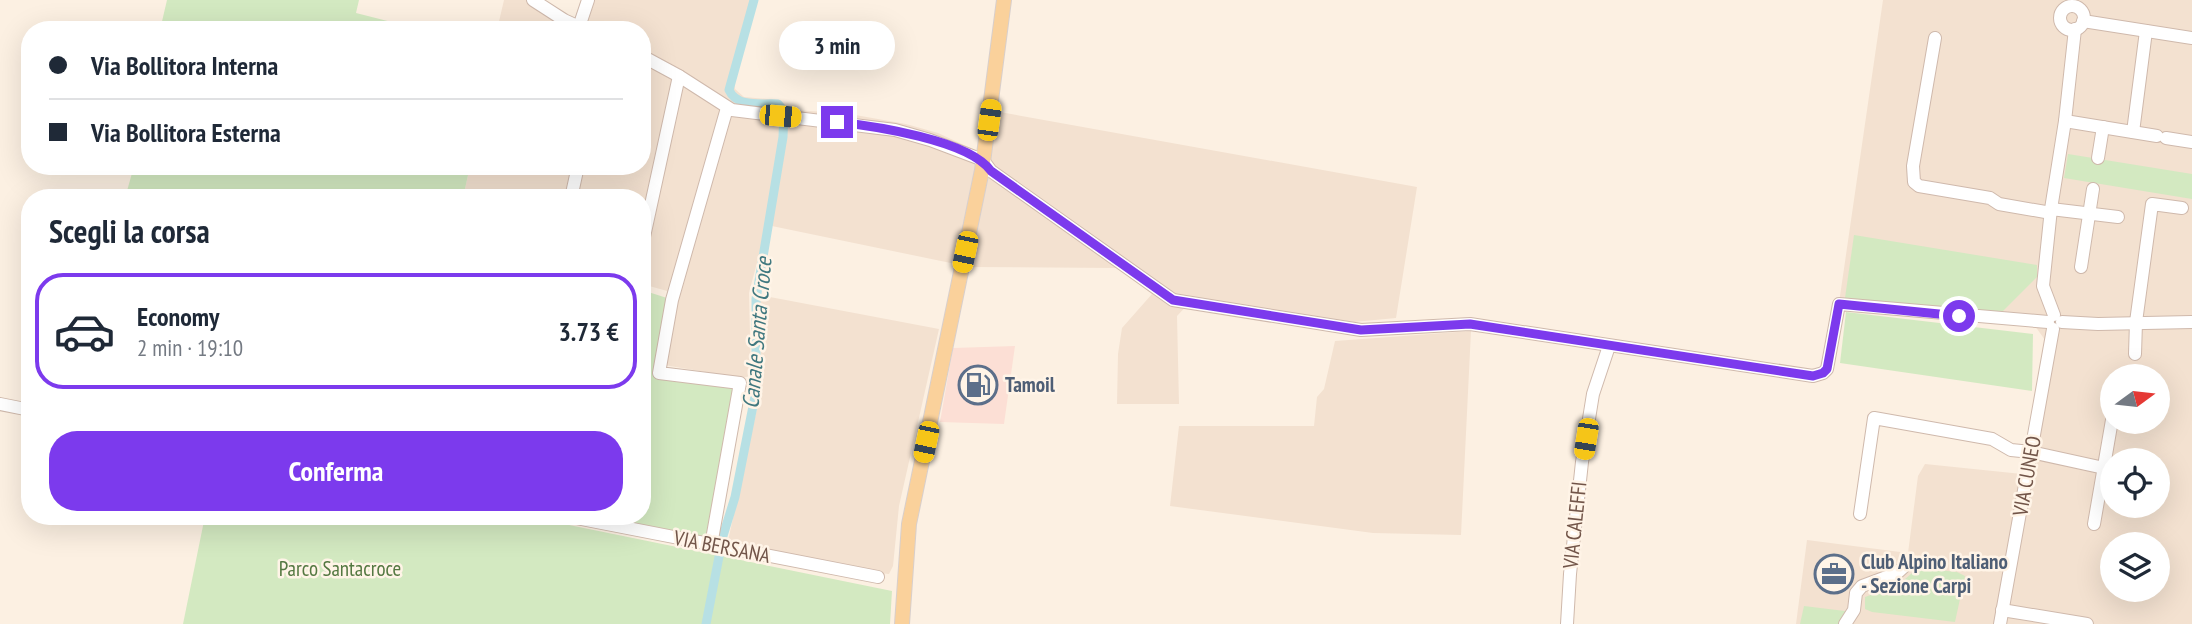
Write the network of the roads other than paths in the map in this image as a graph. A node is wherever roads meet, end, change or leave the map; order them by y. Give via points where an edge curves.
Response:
1 (533, 0) edge
2 (588, 0) edge
3 (1004, 0) edge
4 (2074, 4) edge
5 (570, 21) edge
6 (584, 21) edge
7 (2074, 26) junction
8 (2146, 31) junction
9 (1935, 38) dead end
10 (2192, 38) edge
11 (651, 61) edge
12 (679, 76) junction
13 (727, 108) junction
14 (2065, 121) junction
15 (2103, 127) junction
16 (2133, 132) junction
17 (2192, 142) edge
18 (2098, 159) dead end
19 (983, 160) junction
20 (2093, 190) dead end
21 (651, 205) edge
22 (2182, 208) dead end
23 (2051, 211) junction
24 (2090, 214) junction
25 (2118, 217) dead end
26 (2081, 267) dead end
27 (2192, 321) edge
28 (2054, 322) junction
29 (2136, 323) junction
30 (1609, 346) junction
31 (2135, 354) dead end
32 (0, 404) edge
33 (21, 408) edge
34 (2031, 452) junction
35 (2100, 467) edge
36 (2100, 490) edge
37 (1860, 514) dead end
38 (2094, 524) dead end
39 (612, 525) edge
40 (713, 545) junction
41 (1908, 563) dead end
42 (878, 577) dead end
43 (2003, 610) junction
44 (902, 624) edge
45 (1567, 624) edge
46 (1844, 624) edge
47 (2000, 624) edge
48 (2087, 624) edge

1 - 5 street
2 - 6 street
3 - 19 main road
4 - 7 street via 2083,15
4 - 7 street via 2060,16
7 - 8 street
7 - 14 street
8 - 10 street
8 - 16 street
9 - 23 street via 1914,183 1990,198 1999,204
11 - 12 street
12 - 13 street
12 - 21 street
13 - 19 street via 895,130
13 - 40 street via 672,299 659,373 740,383
14 - 15 street
14 - 23 street
15 - 16 street
15 - 18 street
16 - 17 street
19 - 30 street via 991,171 1173,300 1361,330 1470,324
19 - 44 main road via 909,524
20 - 24 street
22 - 29 street via 2152,204
23 - 24 street
23 - 28 street via 2043,286
24 - 25 street
24 - 26 street
27 - 29 street
28 - 29 street
28 - 30 street via 1839,304 1827,369 1813,376
28 - 34 street, VIA CUNEO
29 - 31 street
30 - 45 street, VIA CALEFFI via 1593,394
32 - 33 street
34 - 35 street
34 - 37 street via 2011,450 1992,439 1874,418
34 - 43 street, VIA CUNEO
36 - 38 street
39 - 40 street, VIA BERSANA
40 - 42 street, VIA BERSANA
41 - 46 street via 1897,573 1862,586
43 - 47 street, VIA CUNEO
43 - 48 street

